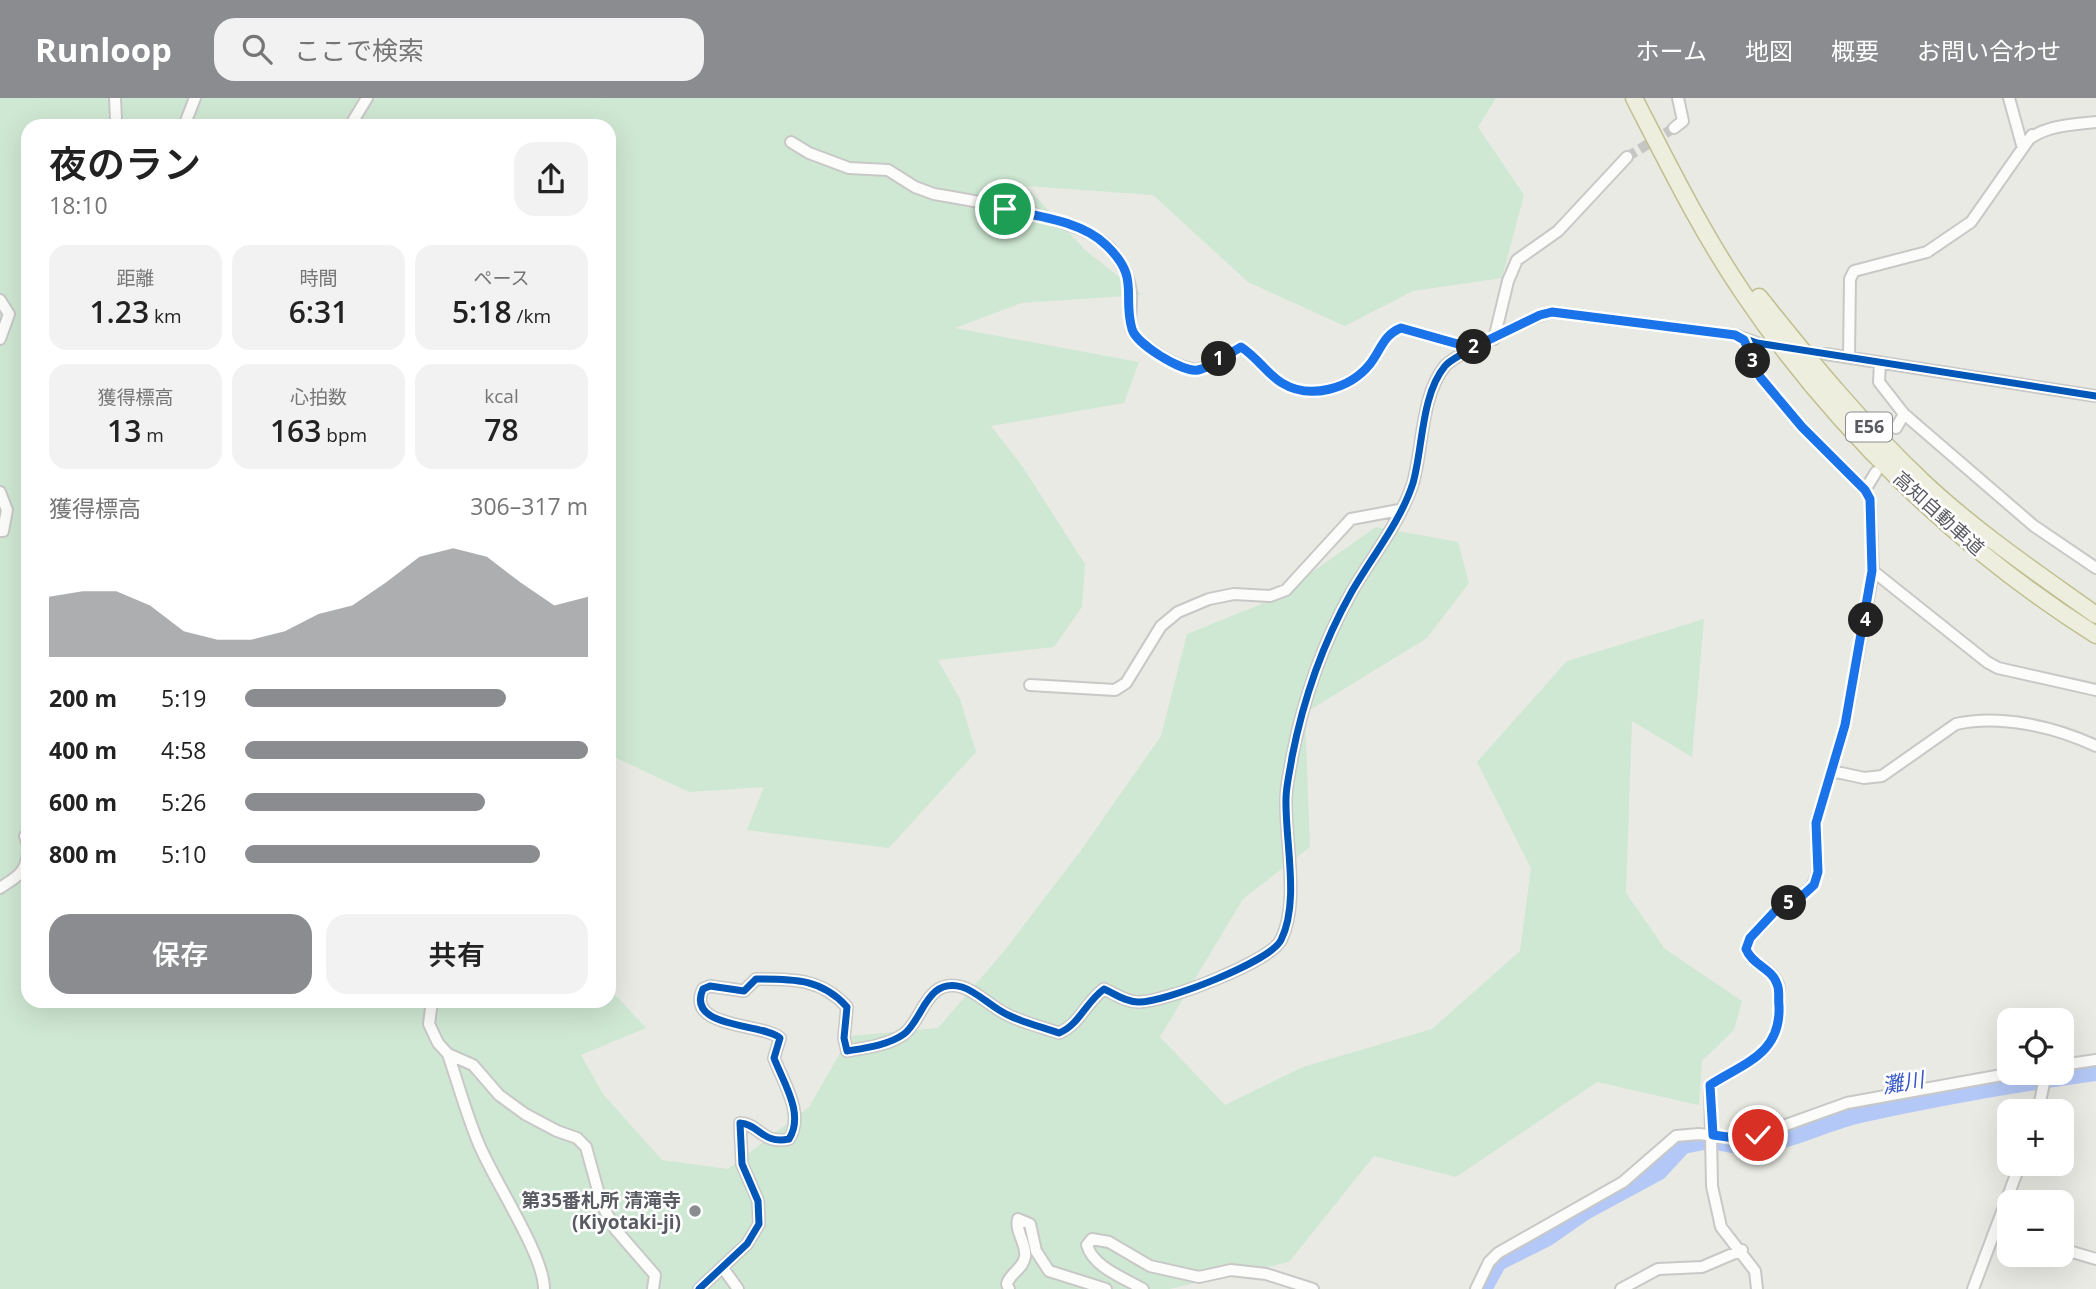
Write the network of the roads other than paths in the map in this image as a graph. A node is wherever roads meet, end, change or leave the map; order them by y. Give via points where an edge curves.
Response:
1 (115, 98) edge
2 (195, 98) edge
3 (367, 98) edge
4 (1634, 98) edge
5 (1678, 98) edge
6 (2009, 98) edge
7 (116, 119) edge
8 (187, 119) edge
9 (354, 119) edge
10 (2096, 122) edge
11 (1674, 128) dead end
12 (2032, 135) junction
13 (791, 142) dead end
14 (1627, 157) tunnel mouth
15 (1684, 197) junction
16 (0, 300) edge
17 (0, 339) edge
18 (1494, 340) junction
19 (1744, 340) junction
20 (1757, 343) tunnel mouth
21 (1472, 348) junction
22 (1826, 355) dead end
23 (1849, 357) junction
24 (1880, 362) junction
25 (2096, 396) edge
26 (1904, 414) junction
27 (1896, 428) dead end
28 (1876, 472) dead end
29 (1865, 490) junction
30 (0, 492) edge
31 (1399, 510) junction
32 (0, 531) edge
33 (2096, 568) edge
34 (1872, 571) junction
35 (2096, 615) edge
36 (2096, 635) edge
37 (1030, 685) dead end
38 (2096, 690) edge
39 (2096, 746) edge
40 (1832, 771) junction
41 (21, 874) edge
42 (0, 888) edge
43 (431, 1008) edge
44 (449, 1054) junction
45 (2096, 1060) edge
46 (2074, 1063) edge
47 (1997, 1076) edge
48 (1713, 1135) junction
49 (2015, 1176) edge
50 (1993, 1235) junction
51 (1997, 1235) edge
52 (1742, 1250) junction
53 (2074, 1253) edge
54 (2096, 1259) edge
55 (723, 1268) junction
56 (544, 1289) edge
57 (653, 1289) edge
58 (699, 1289) edge
59 (738, 1289) edge
60 (1009, 1289) edge
61 (1106, 1289) edge
62 (1143, 1289) edge
63 (1314, 1289) edge
64 (1476, 1289) edge
65 (1621, 1289) edge
66 (1757, 1289) edge
67 (1973, 1289) edge

1 - 7 street
2 - 8 street
3 - 9 street
4 - 15 highway, 高知自動車道 / E56
5 - 11 street via 1683,121
6 - 12 street via 2022,145
10 - 12 street
12 - 23 street via 1971,222 1927,252 1854,271 1850,279
13 - 21 street via 849,168 888,170 934,194 1057,221 1091,235 1104,243 1127,275 1132,332 1167,359 1193,370 1241,347 1280,382 1298,390 1332,390 1355,379 1385,338 1401,328
14 - 18 street via 1558,231 1517,260
15 - 35 highway, 高知自動車道 / E56 via 1833,390 1923,482 2008,552
15 - 36 highway, 高知自動車道 / E56 via 1743,293 1821,396 1915,496 1997,564
16 - 17 street via 9,314
18 - 19 street via 1552,312 1735,335
18 - 21 street
19 - 20 street
19 - 29 street via 1760,377
21 - 31 street via 1443,368 1428,406 1413,483
22 - 23 street
23 - 24 street
24 - 25 street
24 - 26 street via 1882,387
26 - 27 street
26 - 33 street via 2034,526
28 - 29 street
29 - 34 street via 1870,499
30 - 32 street via 7,510
31 - 37 street via 1351,519 1286,590 1270,596 1234,594 1209,599 1178,612 1161,626 1126,683 1115,690
31 - 55 street via 1343,608 1308,697 1286,797 1290,917 1271,953 1154,1001 1135,1003 1104,989 1083,1007 1072,1028 1059,1033 1007,1015 960,986 943,989 929,995 918,1019 903,1035 847,1051 847,1007 823,986 802,979 756,979 744,991 703,989 702,1007 709,1016 780,1038 774,1058 795,1123 789,1139 779,1142 740,1123 742,1164 758,1201 759,1224
34 - 38 street via 1998,668
34 - 40 street via 1861,647
39 - 40 street via 2052,728 1969,721 1956,724 1882,776 1864,778
40 - 48 street via 1816,823 1818,872 1814,885 1777,909 1750,938 1746,949 1749,959 1769,972 1777,984 1780,1023 1756,1058 1710,1085
41 - 42 street
43 - 44 street via 429,1024
44 - 56 street via 478,1141 542,1266
44 - 57 street via 473,1065 499,1095 525,1114 577,1138 586,1147 602,1205 616,1230 655,1275
45 - 46 street
47 - 48 street via 1847,1103 1758,1135
48 - 52 street via 1712,1186 1721,1227
48 - 64 street via 1676,1136 1623,1182 1498,1253
49 - 50 street
50 - 51 street
50 - 67 street
52 - 65 street via 1702,1267 1658,1269
52 - 66 street via 1755,1270
53 - 54 street
55 - 58 street
55 - 59 street
60 - 61 street via 1009,1278 1023,1265 1026,1254 1016,1226 1018,1219 1030,1224 1036,1251 1049,1271
62 - 63 street via 1089,1254 1087,1245 1092,1239 1109,1242 1150,1266 1199,1277 1231,1270 1266,1274

